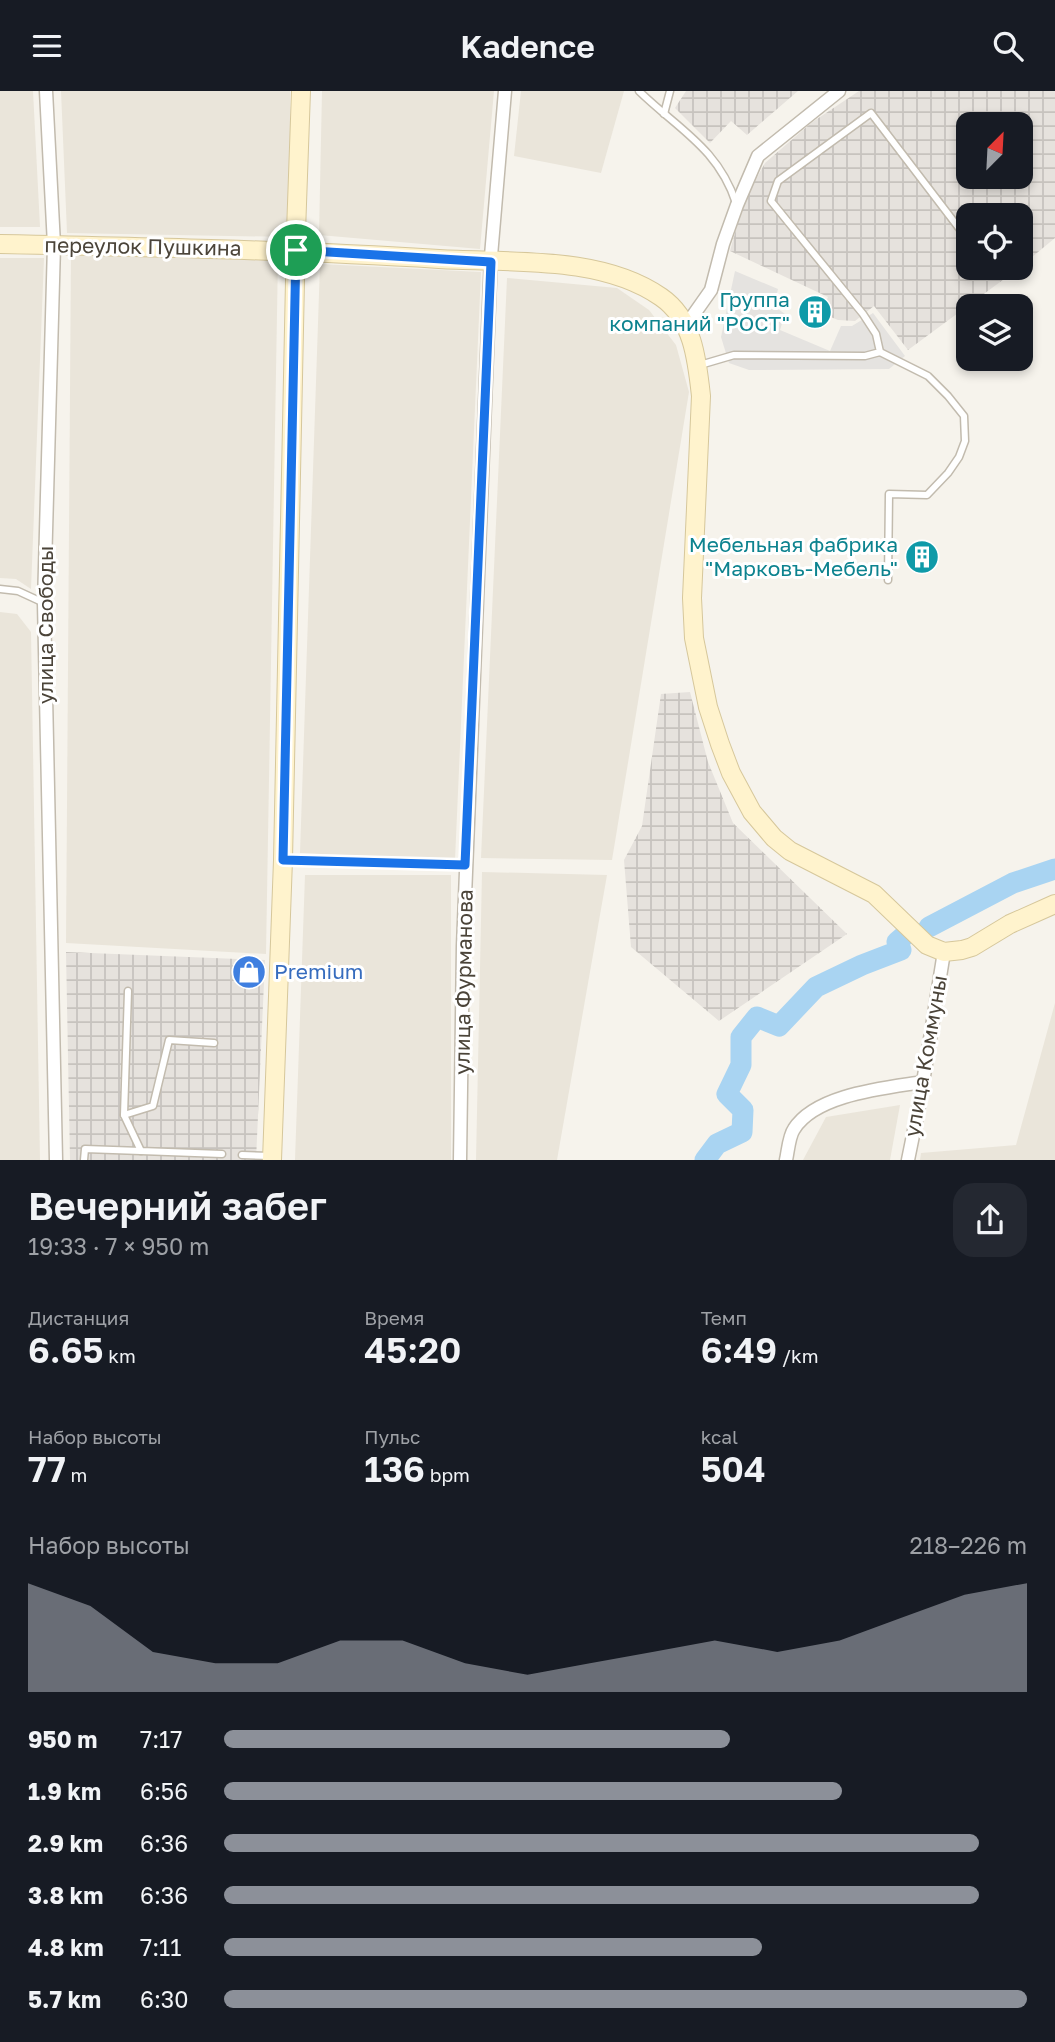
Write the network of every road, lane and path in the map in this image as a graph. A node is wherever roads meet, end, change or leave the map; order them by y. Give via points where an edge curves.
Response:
1 (46, 91) edge
2 (301, 91) edge
3 (505, 91) edge
4 (639, 91) edge
5 (670, 91) edge
6 (839, 91) edge
7 (664, 114) junction
8 (737, 205) junction
9 (956, 224) edge
10 (0, 244) edge
11 (54, 245) junction
12 (296, 250) junction
13 (491, 262) junction
14 (687, 324) junction
15 (880, 352) junction
16 (698, 365) junction
17 (888, 580) dead end
18 (0, 589) edge
19 (44, 603) junction
20 (283, 860) junction
21 (465, 865) junction
22 (1055, 904) edge
23 (944, 951) junction
24 (128, 991) dead end
25 (214, 1043) dead end
26 (923, 1082) junction
27 (124, 1115) junction
28 (141, 1151) junction
29 (222, 1154) dead end
30 (242, 1154) dead end
31 (272, 1158) edge
32 (56, 1160) edge
33 (84, 1160) edge
34 (460, 1160) edge
35 (786, 1160) edge
36 (908, 1160) edge

1 - 11 street, улица Свободы
2 - 12 street
3 - 13 street, улица Фурманова
4 - 7 lane
5 - 7 lane
6 - 8 street via 758,156
7 - 8 lane via 717,163
8 - 14 street via 711,290
9 - 15 lane via 871,113 778,181 771,201 863,314 876,334
10 - 11 street, переулок Пушкина
11 - 12 street, переулок Пушкина
11 - 19 street, улица Свободы
12 - 13 street, переулок Пушкина
12 - 20 street
13 - 14 street, переулок Пушкина via 561,265 625,277 662,298
13 - 21 street, улица Фурманова
14 - 16 street
15 - 16 lane via 865,356 734,355
15 - 17 lane via 928,376 948,396 964,416 965,441 954,465 927,495 889,494
16 - 23 street via 694,638 708,707 731,773 752,812 774,838 790,851 874,894 927,946
18 - 19 lane via 18,591
19 - 32 street, улица Свободы
20 - 21 lane
20 - 31 street
21 - 34 street, улица Фурманова
22 - 23 street via 972,947
23 - 26 street, улица Коммуны
24 - 27 lane
25 - 27 lane via 169,1040 153,1107
26 - 35 street via 853,1094 817,1107 793,1129
26 - 36 street, улица Коммуны
27 - 28 lane
28 - 29 lane
28 - 33 lane via 85,1149
30 - 31 lane

